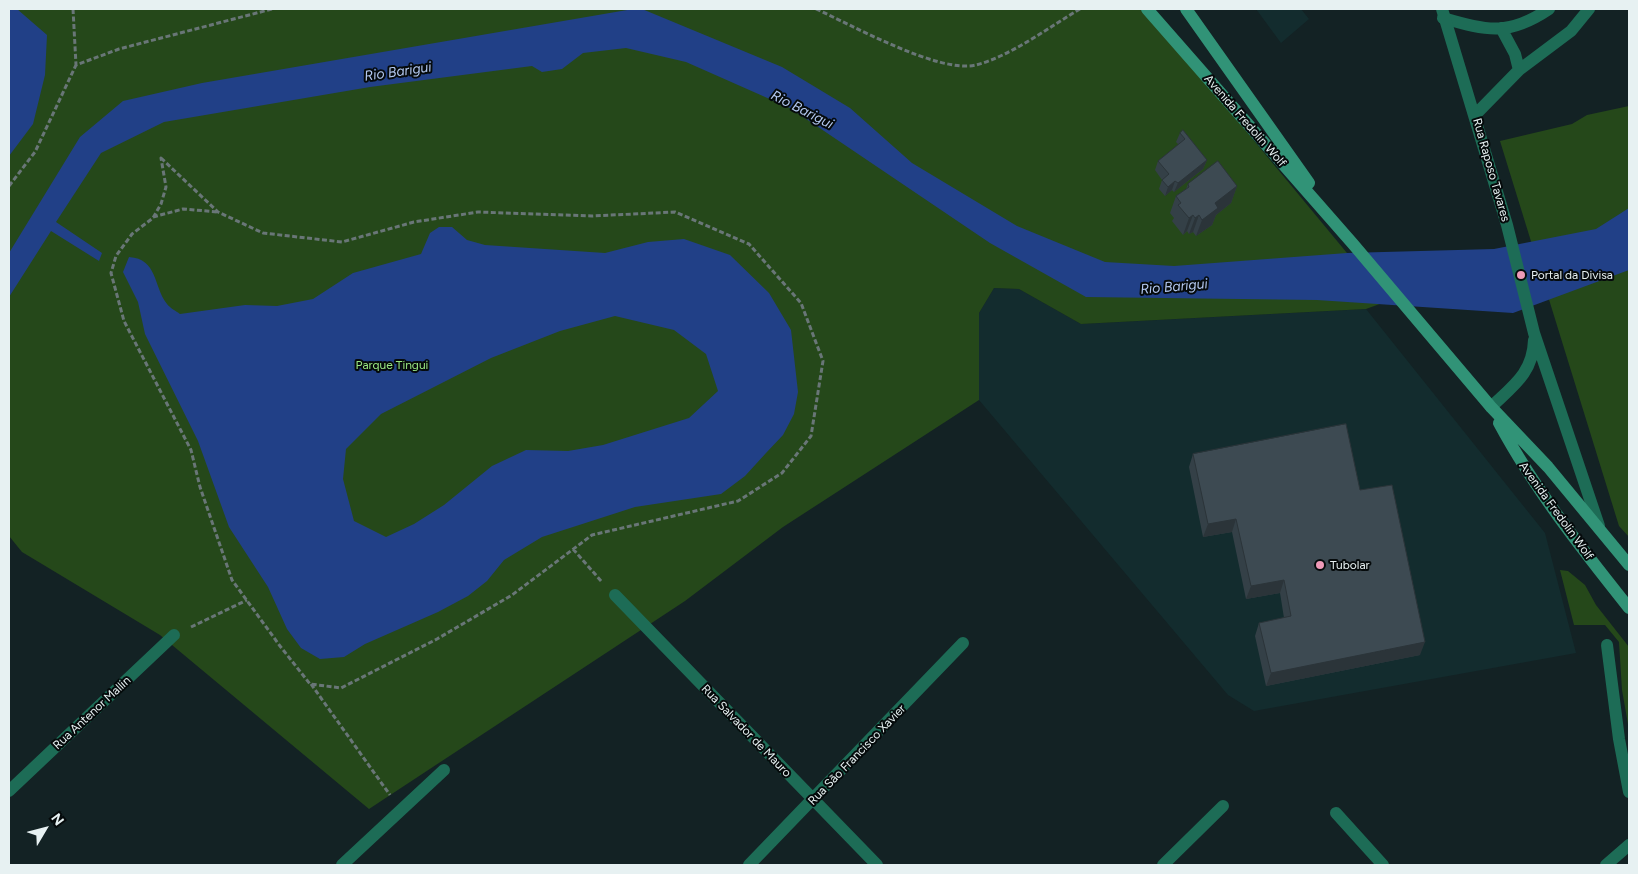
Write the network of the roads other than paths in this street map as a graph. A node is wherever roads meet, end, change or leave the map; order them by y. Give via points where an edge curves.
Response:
1 (1147, 9) edge
2 (1186, 9) edge
3 (1549, 9) edge
4 (1589, 9) edge
5 (1442, 13) edge
6 (1501, 28) junction
7 (1518, 70) junction
8 (1475, 115) junction
9 (1344, 233) junction
10 (1534, 331) junction
11 (1491, 407) junction
12 (1599, 526) junction
13 (1629, 565) edge
14 (615, 595) road end
15 (1629, 608) edge
16 (174, 635) road end
17 (963, 643) dead end
18 (1607, 645) dead end
19 (444, 770) dead end
20 (9, 791) edge
21 (1629, 792) edge
22 (813, 801) junction
23 (1223, 806) dead end
24 (1336, 813) dead end
25 (1629, 845) edge
26 (342, 865) edge
27 (749, 865) edge
28 (877, 865) edge
29 (1163, 865) edge
30 (1383, 865) edge
31 (1606, 865) edge

1 - 9 main road, Avenida Fredolin Wolf
2 - 9 main road, Avenida Fredolin Wolf
3 - 6 street via 1531,21
4 - 7 street via 1571,31
5 - 6 street via 1479,28
5 - 8 street, Rua Raposo Tavares
6 - 7 street via 1515,54
7 - 8 street
8 - 10 street, Rua Raposo Tavares
9 - 11 main road, Avenida Fredolin Wolf
10 - 11 street, Rua Raposo Tavares via 1534,358 1523,376
10 - 12 street, Rua Raposo Tavares
11 - 12 main road, Avenida Fredolin Wolf via 1548,466
11 - 15 main road, Avenida Fredolin Wolf via 1519,460 1571,536
12 - 13 main road, Avenida Fredolin Wolf
14 - 22 street, Rua Salvador de Mauro
16 - 20 street, Rua Antenor Mallin
17 - 22 street, Rua São Francisco Xavier
18 - 21 street
19 - 26 street
22 - 27 street, Rua São Francisco Xavier
22 - 28 street, Rua Salvador de Mauro
23 - 29 street
24 - 30 street
25 - 31 street

